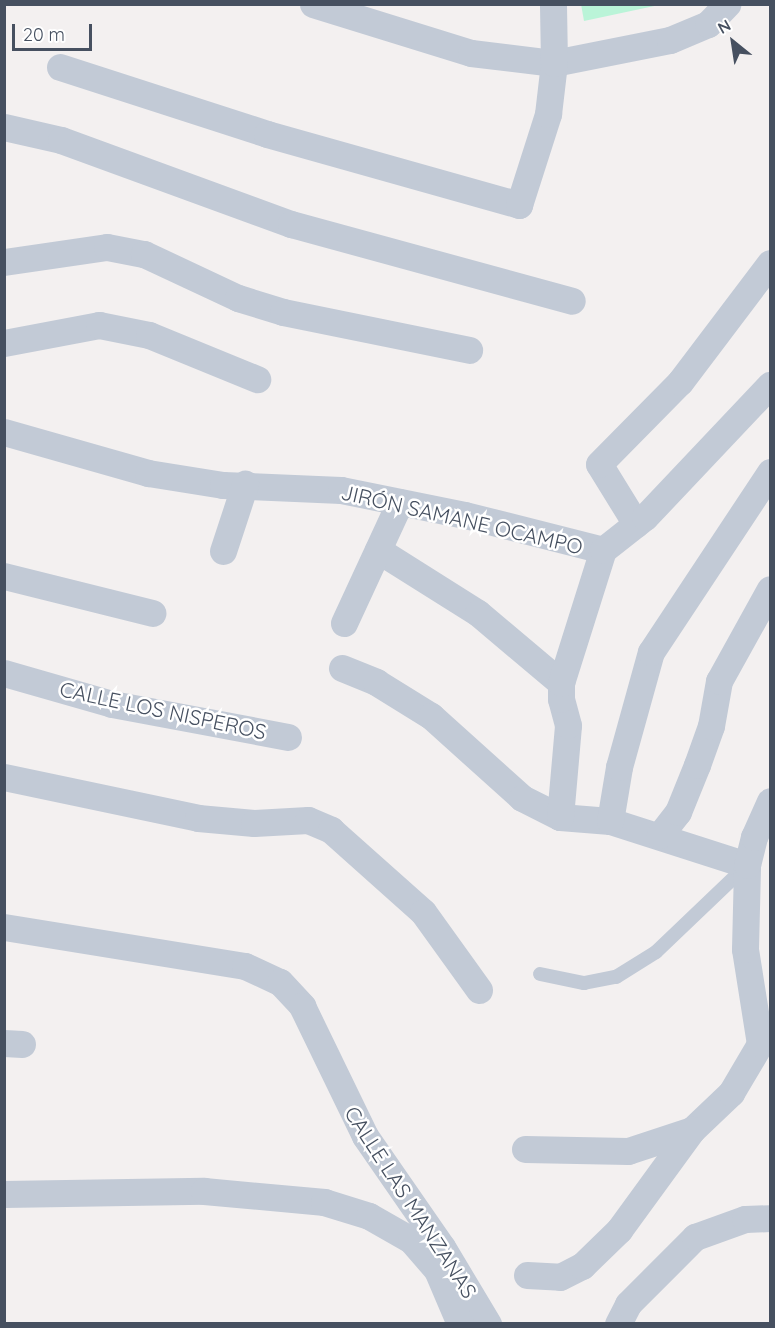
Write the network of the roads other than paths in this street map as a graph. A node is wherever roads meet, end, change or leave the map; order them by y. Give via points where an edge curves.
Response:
1 (313, 4) edge
2 (553, 4) edge
3 (727, 4) edge
4 (554, 63) junction
5 (60, 67) dead end
6 (4, 127) edge
7 (4, 262) edge
8 (771, 263) edge
9 (572, 301) dead end
10 (4, 343) edge
11 (469, 350) dead end
12 (257, 379) dead end
13 (771, 385) edge
14 (4, 432) edge
15 (771, 472) edge
16 (245, 484) junction
17 (400, 502) junction
18 (636, 524) junction
19 (378, 550) junction
20 (603, 550) junction
21 (223, 551) dead end
22 (4, 576) edge
23 (771, 589) edge
24 (152, 614) dead end
25 (344, 623) dead end
26 (342, 668) dead end
27 (4, 673) edge
28 (561, 683) junction
29 (288, 737) dead end
30 (4, 777) edge
31 (771, 801) edge
32 (560, 817) junction
33 (610, 821) junction
34 (660, 835) junction
35 (747, 865) junction
36 (4, 927) edge
37 (540, 974) dead end
38 (479, 990) dead end
39 (765, 1035) edge
40 (692, 1130) junction
41 (525, 1149) dead end
42 (4, 1194) edge
43 (771, 1218) edge
44 (527, 1275) dead end
45 (460, 1323) edge
46 (488, 1323) edge
47 (618, 1323) edge

1 - 4 street via 471,53
2 - 4 street
3 - 4 street via 708,24 670,40
4 - 5 street via 548,114 519,205 267,134
6 - 9 street via 61,140 291,224
7 - 11 street via 107,247 144,254 238,298 283,312
8 - 18 street via 680,382 599,464
10 - 12 street via 99,325 149,335
13 - 18 street
14 - 16 street, JIRÓN SAMANE OCAMPO via 148,473 213,484
15 - 33 street via 651,652 619,767
16 - 17 street, JIRÓN SAMANE OCAMPO via 340,490
16 - 21 street
17 - 19 street
17 - 20 street, JIRÓN SAMANE OCAMPO
18 - 20 street
19 - 25 street
19 - 28 street via 478,614
20 - 28 street
22 - 24 street
23 - 34 street via 719,681 711,726 697,765 678,812
26 - 32 street via 376,682 430,716 522,798
27 - 29 street, CALLE LOS NISPEROS via 112,704
28 - 32 street via 568,725
30 - 38 street via 198,818 254,823 308,820 331,830 423,912
31 - 35 street via 754,837
32 - 33 street
33 - 34 street
34 - 35 street
35 - 37 lane via 656,952 616,977 584,982
35 - 39 street via 745,950
36 - 46 street, CALLE LAS MANZANAS via 245,966 280,982 302,1006 365,1136
39 - 40 street via 731,1093
40 - 41 street via 628,1151
40 - 44 street via 619,1230 582,1266 560,1277
42 - 45 street via 204,1191 324,1202 369,1216 411,1240 437,1270
43 - 47 street via 745,1219 695,1237 628,1304

